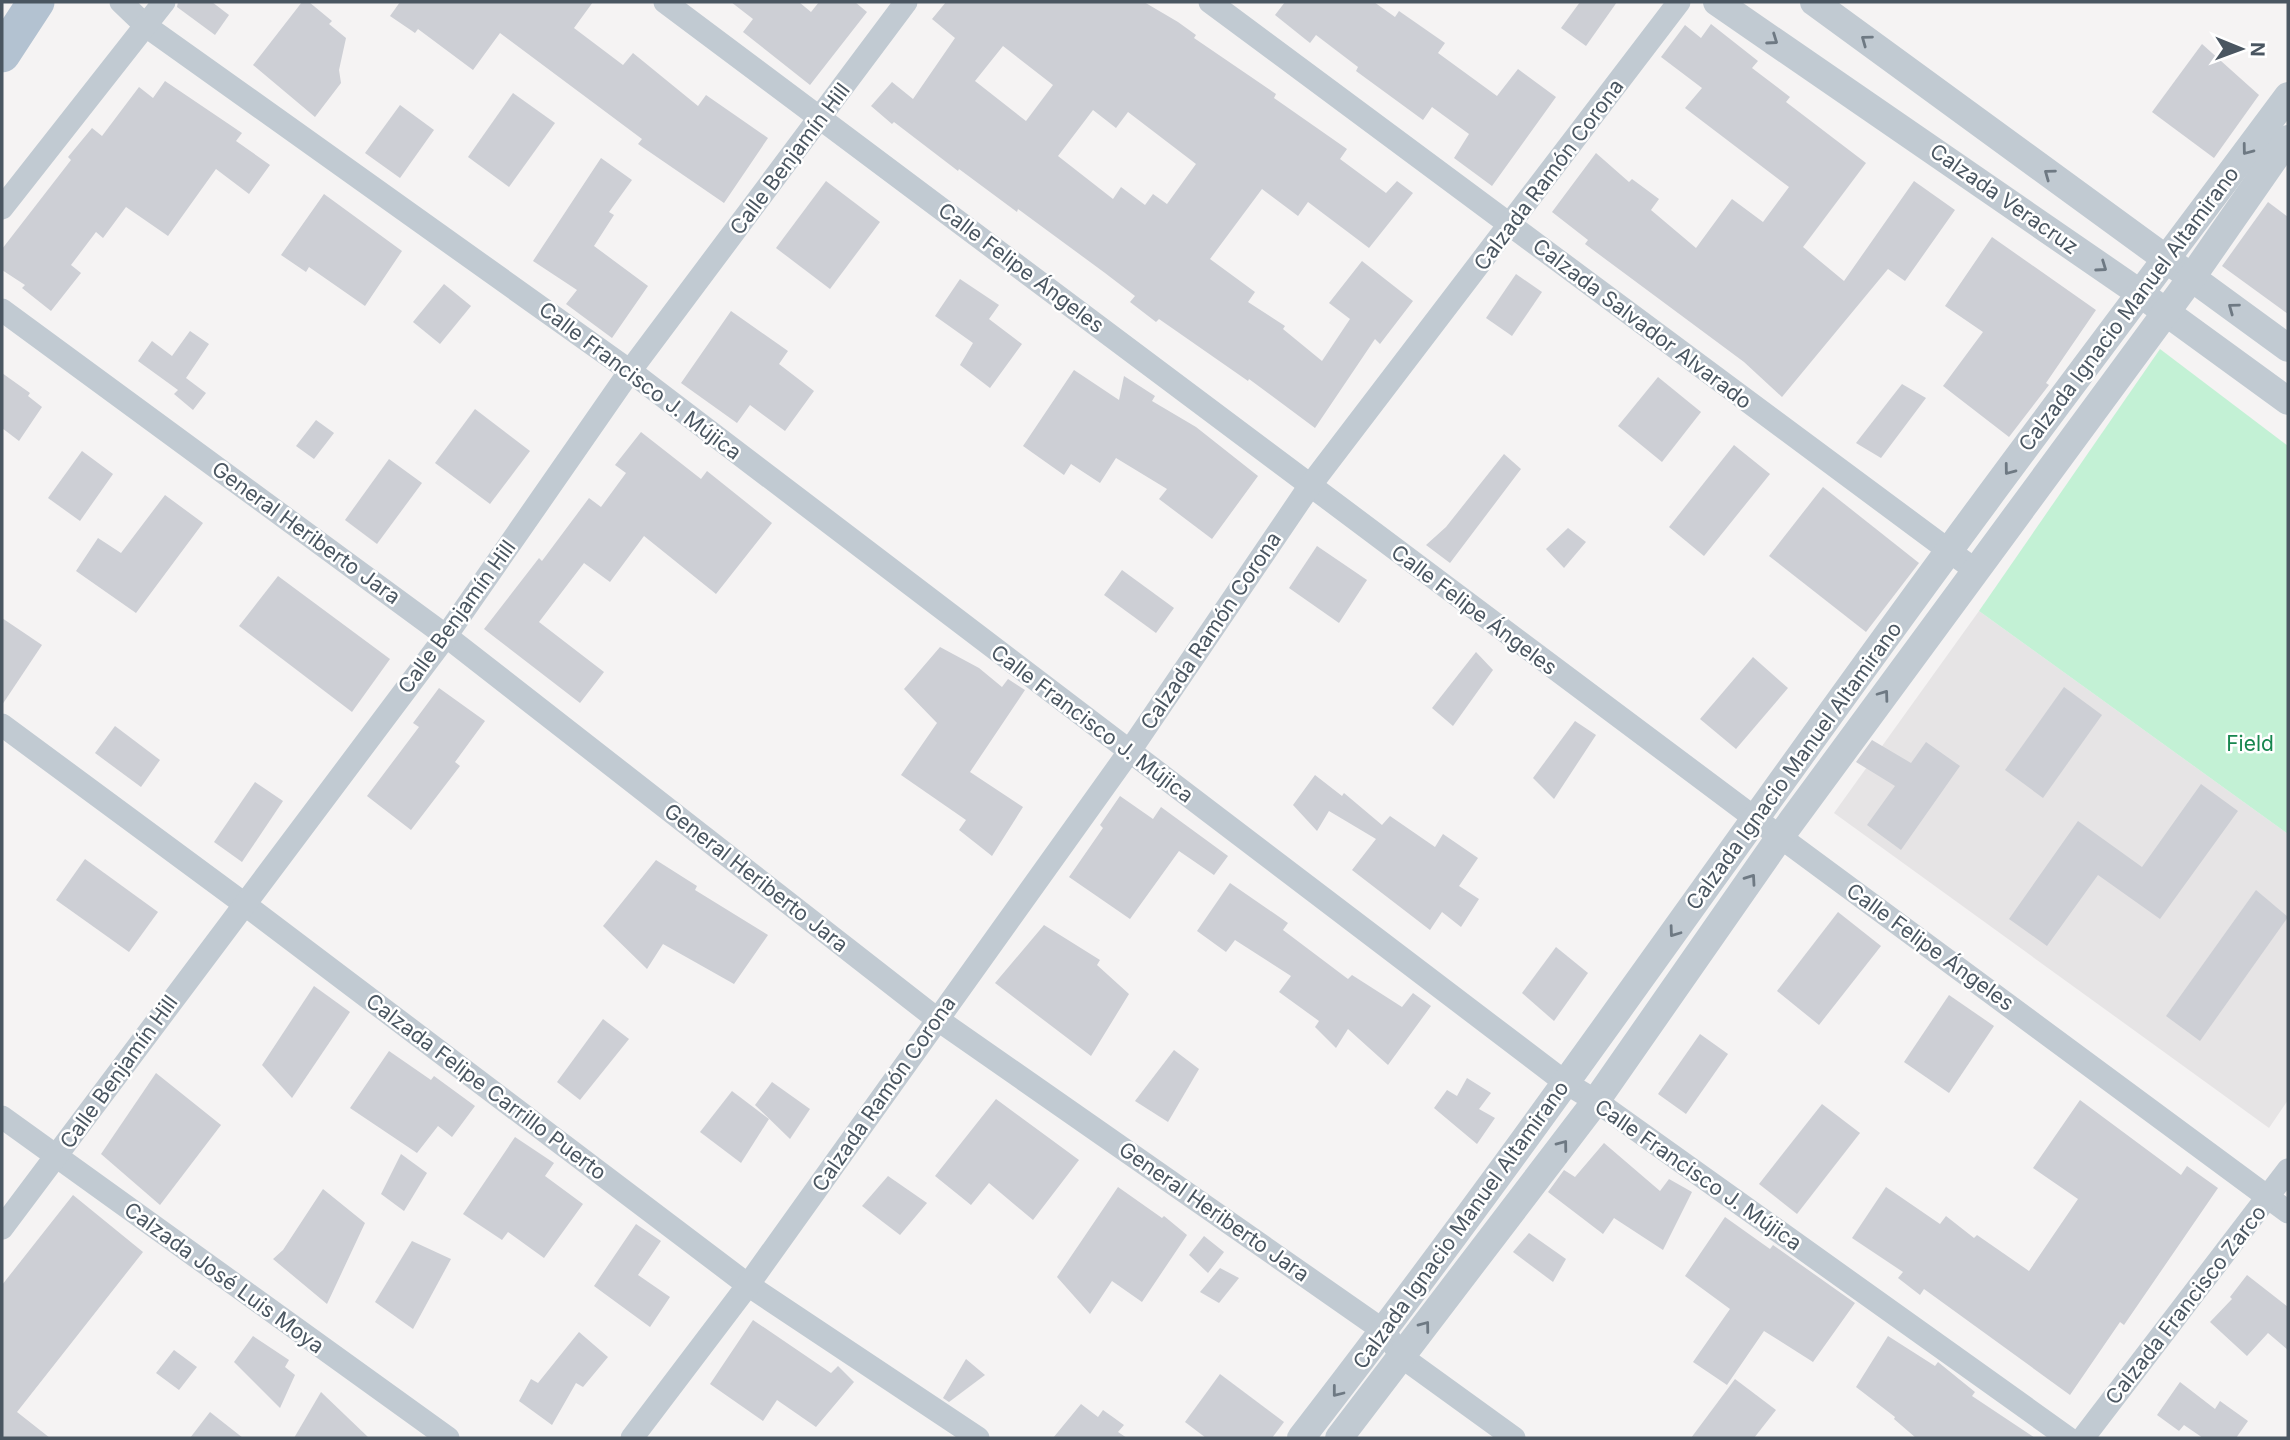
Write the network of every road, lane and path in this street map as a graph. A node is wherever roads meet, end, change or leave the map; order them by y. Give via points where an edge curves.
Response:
1 (36, 2) edge
2 (121, 2) edge
3 (164, 2) edge
4 (664, 2) edge
5 (906, 2) edge
6 (1210, 2) edge
7 (1679, 2) edge
8 (1717, 2) edge
9 (1814, 2) edge
10 (146, 26) junction
11 (2, 54) edge
12 (2288, 96) edge
13 (822, 117) junction
14 (2288, 139) edge
15 (2, 208) edge
16 (1510, 226) junction
17 (2166, 260) junction
18 (2192, 277) junction
19 (2141, 294) junction
20 (2, 310) edge
21 (2166, 313) junction
22 (2288, 348) edge
23 (630, 371) junction
24 (2288, 401) edge
25 (1310, 487) junction
26 (1948, 552) junction
27 (1975, 570) junction
28 (446, 636) junction
29 (2, 725) edge
30 (1129, 752) junction
31 (1756, 820) junction
32 (1780, 837) junction
33 (243, 903) junction
34 (937, 1019) junction
35 (1566, 1083) junction
36 (1596, 1101) junction
37 (2, 1117) edge
38 (56, 1158) junction
39 (2288, 1170) edge
40 (2269, 1197) junction
41 (2288, 1212) edge
42 (2, 1228) edge
43 (748, 1285) junction
44 (1384, 1331) junction
45 (1402, 1357) junction
46 (448, 1438) edge
47 (632, 1438) edge
48 (978, 1438) edge
49 (1301, 1438) edge
50 (1339, 1438) edge
51 (1514, 1438) edge
52 (2068, 1438) edge
53 (2083, 1438) edge

1 - 11 main road
2 - 10 street, Calle Francisco J. Mújica
3 - 10 street
4 - 13 street, Calle Felipe Ángeles
5 - 13 street, Calle Benjamín Hill
6 - 16 street, Calzada Salvador Alvarado
7 - 16 street, Calzada Ramón Corona
8 -> 19 street, Calzada Veracruz
17 -> 9 street
10 - 15 street
10 - 23 street, Calle Francisco J. Mújica
12 -> 17 street, Calzada Ignacio Manuel Altamirano
13 - 23 street, Calle Benjamín Hill
13 - 25 street, Calle Felipe Ángeles
14 - 18 street, Calzada Ignacio Manuel Altamirano
16 - 25 street, Calzada Ramón Corona
16 - 26 street, Calzada Salvador Alvarado
17 - 18 street
17 - 19 street, Calzada Ignacio Manuel Altamirano
18 - 21 street, Calzada Ignacio Manuel Altamirano
22 -> 18 street
19 - 21 street, Calzada Veracruz
19 -> 26 street, Calzada Ignacio Manuel Altamirano
20 - 28 street, General Heriberto Jara
21 - 24 street, Calzada Veracruz
21 - 27 street, Calzada Ignacio Manuel Altamirano
23 - 28 street, Calle Benjamín Hill
23 - 30 street, Calle Francisco J. Mújica
25 - 30 street, Calzada Ramón Corona
25 - 31 street, Calle Felipe Ángeles
26 - 27 street, Calzada Salvador Alvarado
26 - 31 street, Calzada Ignacio Manuel Altamirano
32 -> 27 street, Calzada Ignacio Manuel Altamirano
28 - 33 street, Calle Benjamín Hill
28 - 34 street, General Heriberto Jara
29 - 33 street, Calzada Felipe Carrillo Puerto
30 - 34 street, Calzada Ramón Corona
30 - 35 street, Calle Francisco J. Mújica
31 - 32 street, Calle Felipe Ángeles
31 -> 35 street, Calzada Ignacio Manuel Altamirano
36 -> 32 street, Calzada Ignacio Manuel Altamirano
32 - 40 street, Calle Felipe Ángeles
33 - 38 street, Calle Benjamín Hill
33 - 43 street, Calzada Felipe Carrillo Puerto
34 - 43 street, Calzada Ramón Corona
34 - 44 street, General Heriberto Jara
35 - 36 street, Calle Francisco J. Mújica
35 - 44 street, Calzada Ignacio Manuel Altamirano
45 -> 36 street, Calzada Ignacio Manuel Altamirano
36 - 52 street, Calle Francisco J. Mújica
37 - 38 street, Calzada José Luis Moya
38 - 42 street, Calle Benjamín Hill
38 - 46 street, Calzada José Luis Moya
39 - 40 street, Calzada Francisco Zarco
40 - 41 street, Calle Felipe Ángeles
40 - 53 street, Calzada Francisco Zarco
43 - 47 street, Calzada Ramón Corona
43 - 48 street, Calzada Felipe Carrillo Puerto
44 - 45 street, General Heriberto Jara
44 -> 49 street, Calzada Ignacio Manuel Altamirano
45 - 50 street, Calzada Ignacio Manuel Altamirano
45 - 51 street, General Heriberto Jara

